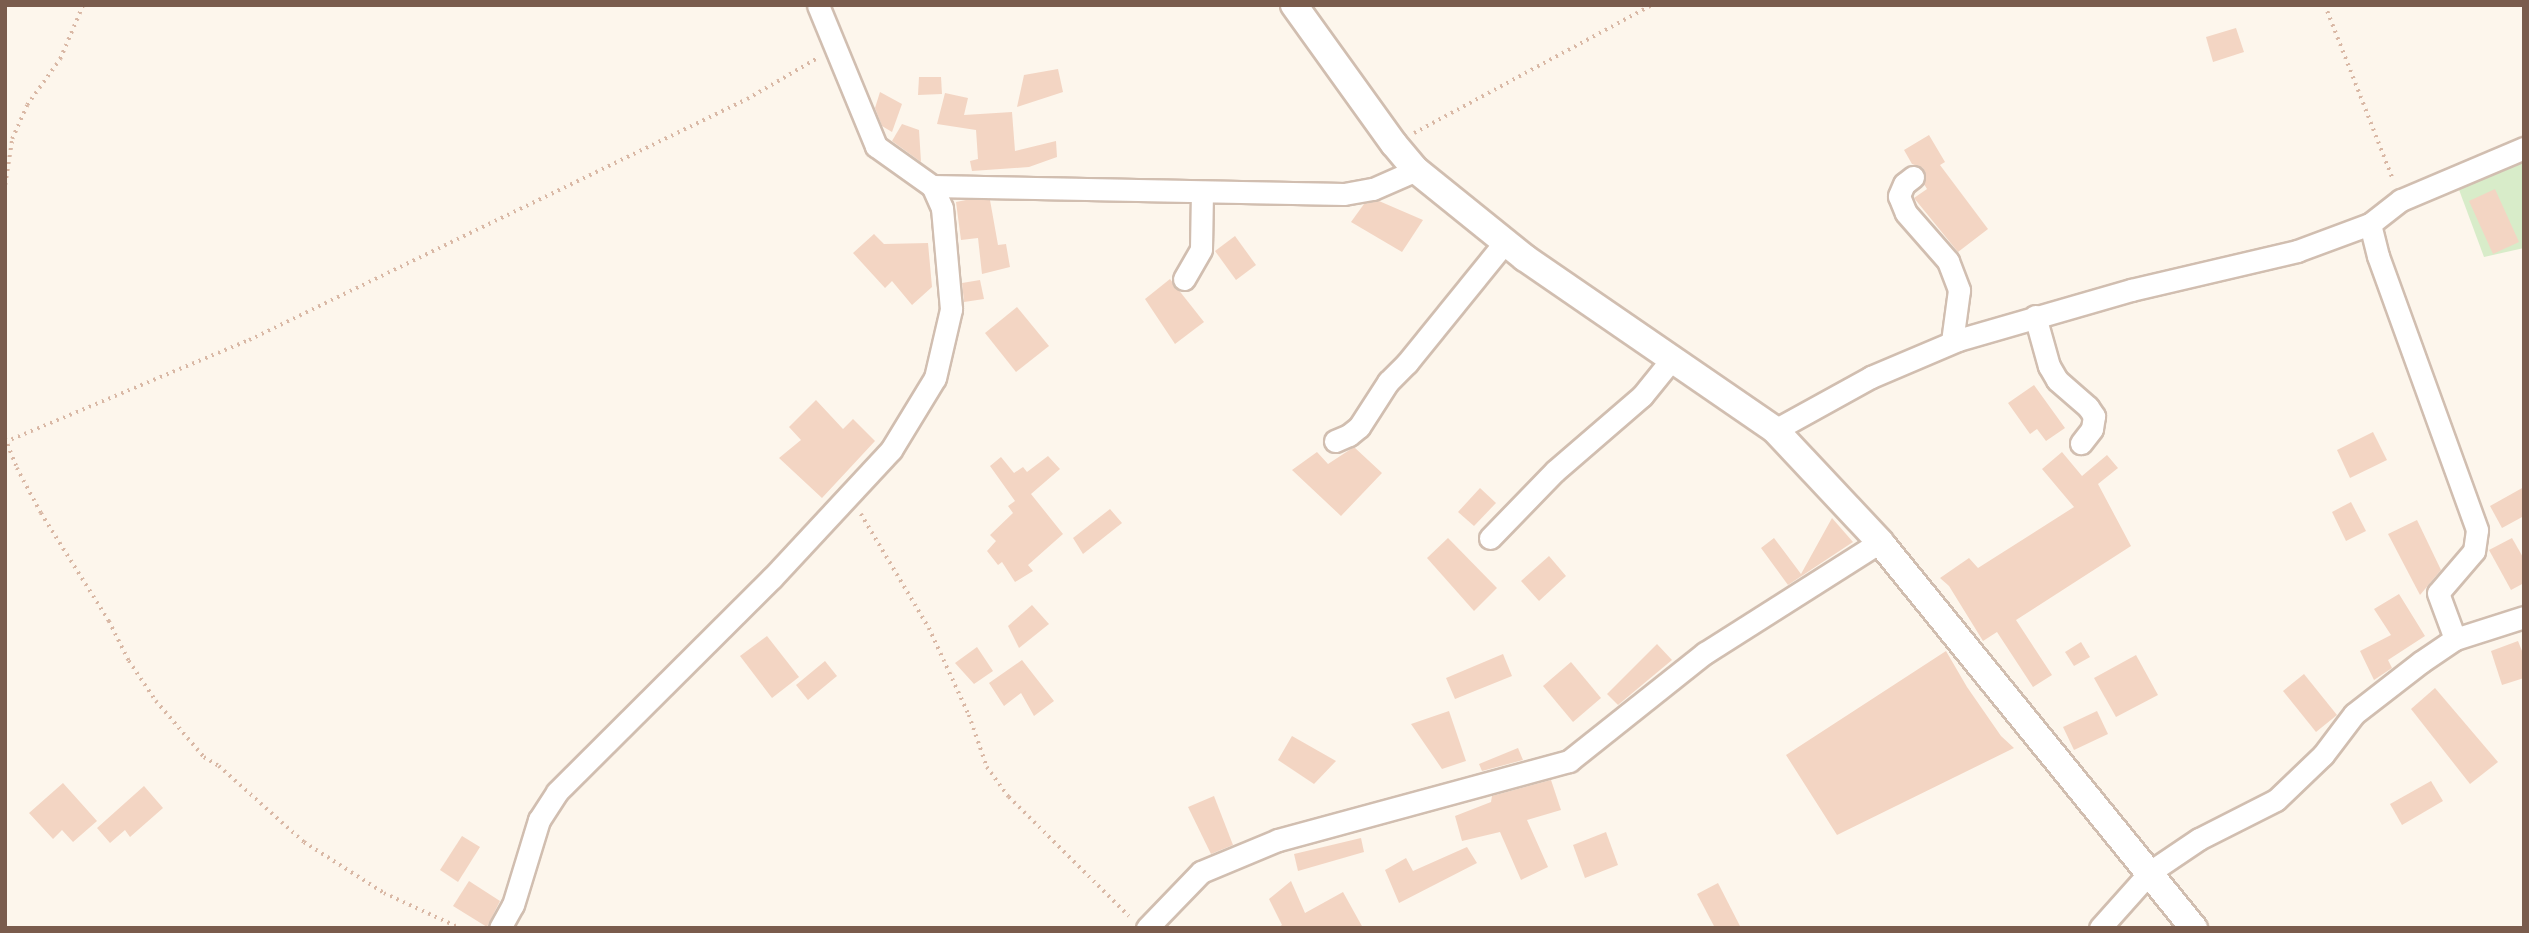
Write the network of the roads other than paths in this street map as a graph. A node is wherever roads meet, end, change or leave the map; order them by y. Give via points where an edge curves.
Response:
1 (818, 5) edge
2 (1294, 5) edge
3 (2524, 148) edge
4 (1416, 170) junction
5 (1913, 177) dead end
6 (932, 186) junction
7 (1202, 193) junction
8 (2370, 223) junction
9 (1505, 242) junction
10 (1184, 279) dead end
11 (2035, 316) junction
12 (1952, 342) junction
13 (1672, 359) junction
14 (1775, 430) junction
15 (1335, 441) dead end
16 (2081, 443) dead end
17 (1490, 538) dead end
18 (1880, 542) junction
19 (2524, 617) edge
20 (2455, 639) junction
21 (2150, 872) junction
22 (1140, 924) edge
23 (500, 928) edge
24 (2100, 928) edge
25 (2194, 928) edge

1 - 6 street via 876,146
2 - 4 street
3 - 8 street via 2401,200
4 - 7 street via 1373,189 1344,194
4 - 9 street
5 - 12 street via 1899,196 1906,213 1948,261 1958,290
6 - 7 street
6 - 23 street via 942,208 951,309 935,378 891,450 772,578 557,792 539,820 513,905
7 - 10 street via 1201,249
8 - 11 street via 2297,251
8 - 20 street via 2477,530 2473,551 2438,593
9 - 13 street
9 - 15 street via 1388,382 1359,427
11 - 12 street
11 - 16 street via 2057,380 2094,416 2092,429
12 - 14 street via 1871,377
13 - 14 street
13 - 17 street via 1642,396 1555,471
14 - 18 street
18 - 21 street
18 - 22 street via 1705,653 1569,761 1278,841 1200,872
19 - 20 street
20 - 21 street via 2354,714 2323,755 2276,800 2199,839
21 - 24 street
21 - 25 street

